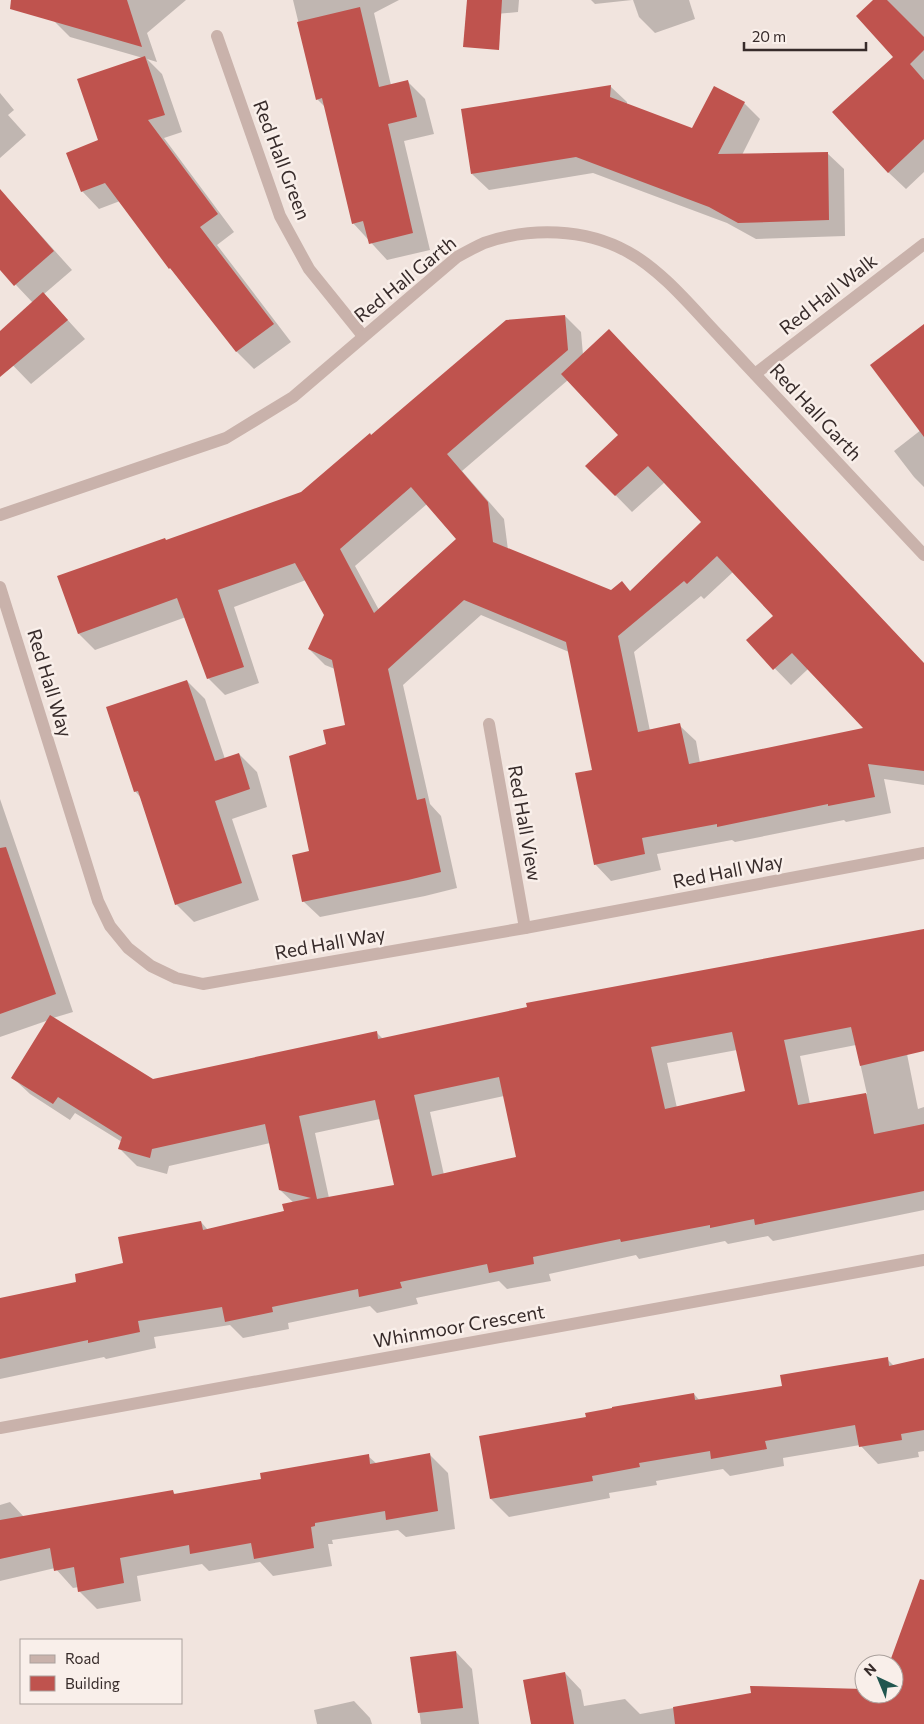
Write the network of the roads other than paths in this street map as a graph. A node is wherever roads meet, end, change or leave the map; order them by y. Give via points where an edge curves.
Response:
1 (217, 36) dead end
2 (924, 244) edge
3 (364, 336) junction
4 (755, 374) junction
5 (0, 515) edge
6 (924, 556) edge
7 (0, 587) edge
8 (490, 724) dead end
9 (924, 853) edge
10 (524, 928) junction
11 (924, 1260) edge
12 (0, 1428) edge

1 - 3 street, Red Hall Green via 280,216 309,269
2 - 4 street, Red Hall Walk
3 - 4 street, Red Hall Garth via 457,257 512,235 571,234 600,240 627,251 652,267
3 - 5 street, Red Hall Garth via 293,397 226,438
4 - 6 street, Red Hall Garth
7 - 10 street, Red Hall Way via 98,900 110,926 128,948 150,966 176,978 204,984
8 - 10 street, Red Hall View
9 - 10 street, Red Hall Way
11 - 12 street, Whinmoor Crescent

